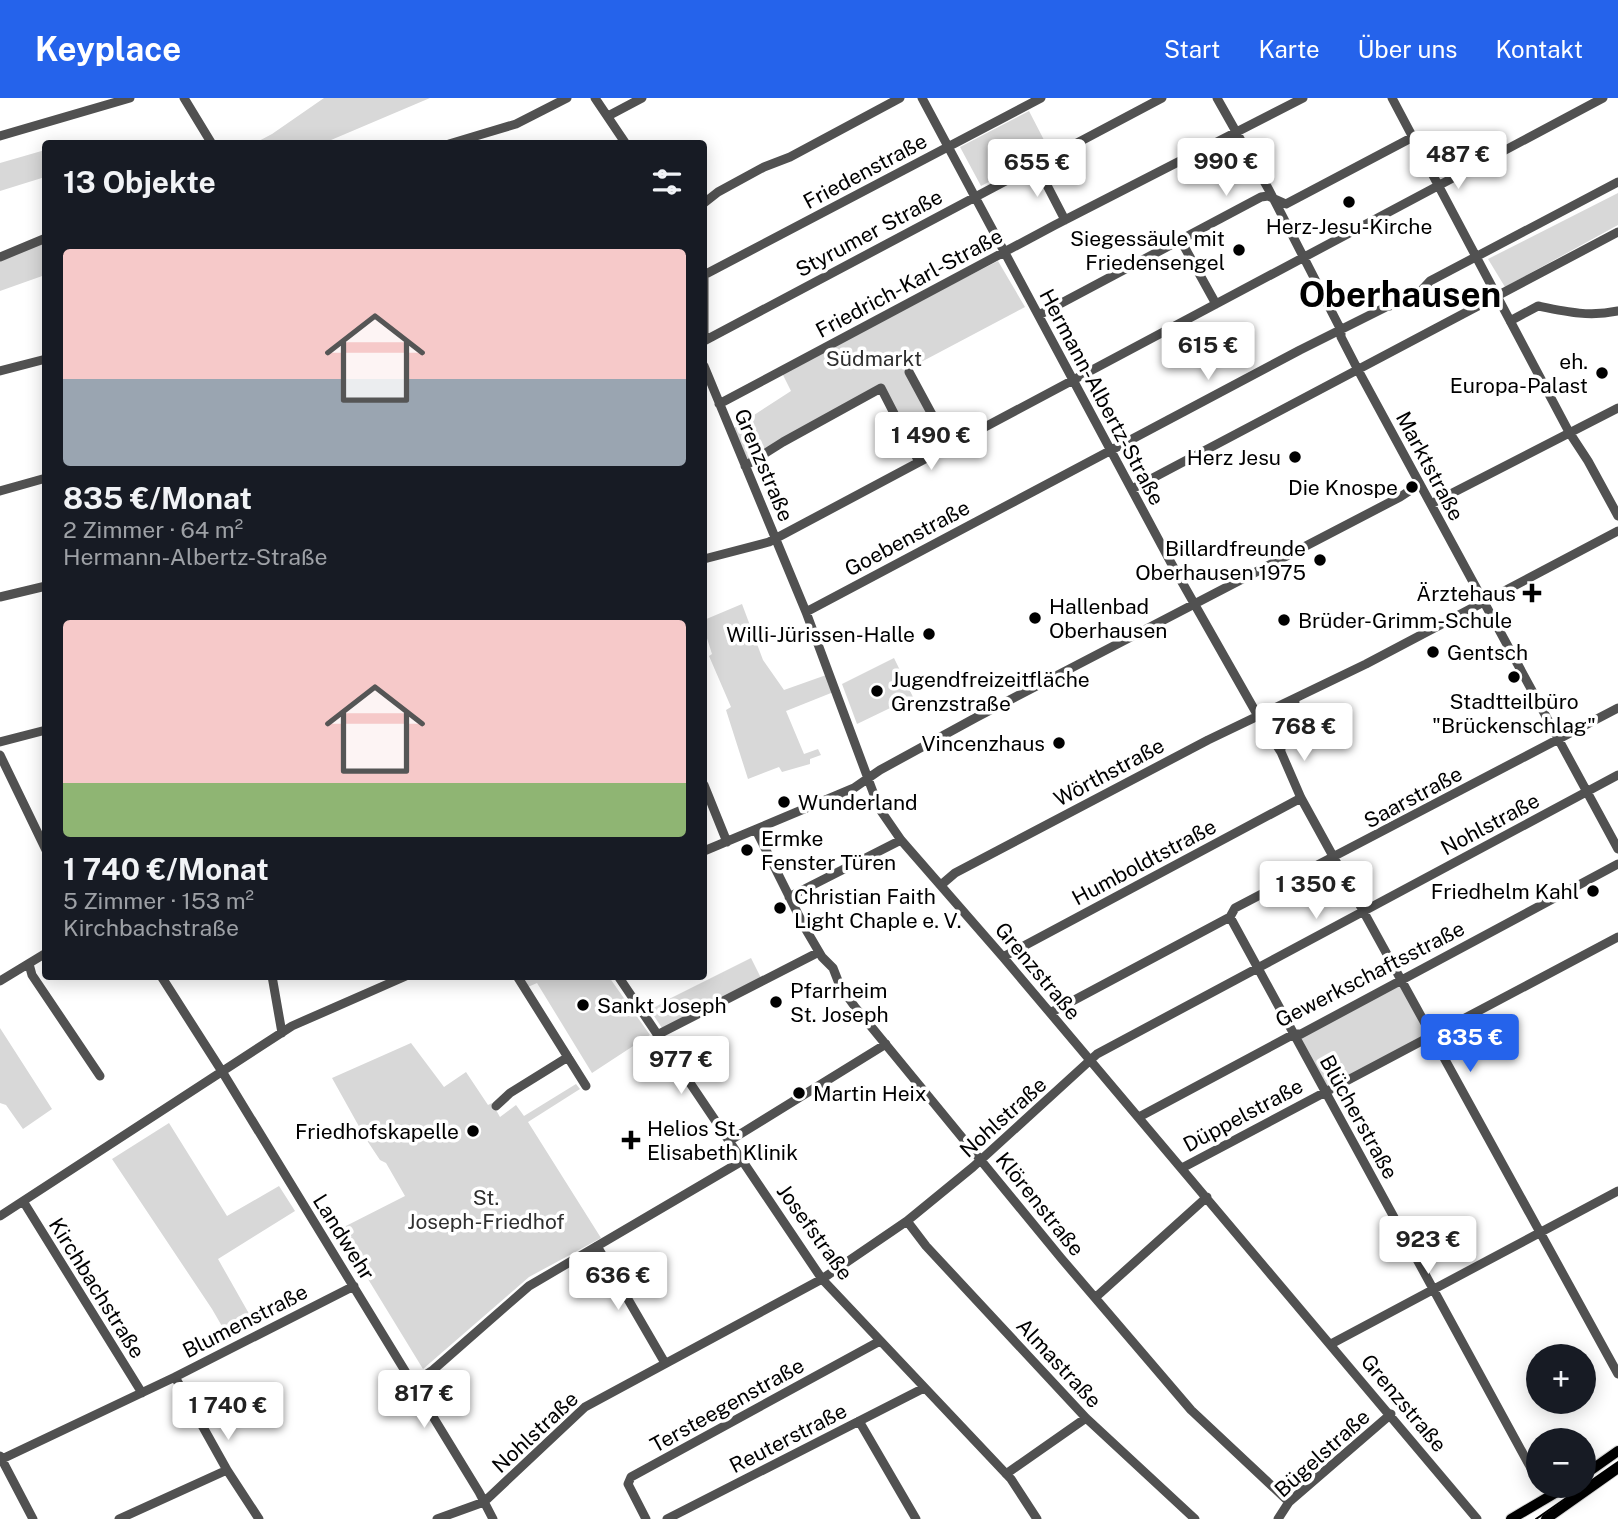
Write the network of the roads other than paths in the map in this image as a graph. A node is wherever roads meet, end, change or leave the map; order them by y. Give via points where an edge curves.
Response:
1 (130, 98) edge
2 (184, 98) edge
3 (567, 98) edge
4 (595, 98) edge
5 (642, 98) edge
6 (900, 98) edge
7 (922, 98) edge
8 (1041, 98) edge
9 (1162, 98) edge
10 (1217, 98) edge
11 (1303, 98) edge
12 (1392, 98) edge
13 (1603, 98) edge
14 (608, 116) junction
15 (1235, 132) junction
16 (0, 136) edge
17 (1413, 137) junction
18 (210, 140) edge
19 (462, 140) edge
20 (623, 140) edge
21 (948, 147) junction
22 (1036, 164) junction
23 (1618, 182) edge
24 (1438, 186) junction
25 (975, 197) junction
26 (1273, 199) junction
27 (707, 201) edge
28 (1065, 220) junction
29 (1618, 232) edge
30 (1181, 239) junction
31 (42, 240) edge
32 (1004, 252) junction
33 (0, 257) edge
34 (1303, 257) junction
35 (1476, 257) junction
36 (707, 273) edge
37 (1498, 297) junction
38 (1216, 304) junction
39 (1618, 311) edge
40 (1039, 315) junction
41 (1510, 321) junction
42 (1341, 330) junction
43 (707, 337) edge
44 (42, 360) edge
45 (1358, 370) junction
46 (0, 372) edge
47 (909, 372) dead end
48 (707, 374) edge
49 (1074, 380) junction
50 (719, 404) junction
51 (1618, 408) edge
52 (1569, 432) junction
53 (949, 446) junction
54 (1112, 450) junction
55 (919, 462) junction
56 (746, 466) junction
57 (42, 479) edge
58 (1420, 484) junction
59 (1132, 489) junction
60 (0, 491) edge
61 (1431, 504) junction
62 (1618, 516) edge
63 (1618, 531) edge
64 (776, 538) junction
65 (707, 558) edge
66 (42, 587) edge
67 (0, 597) edge
68 (1483, 602) junction
69 (1195, 603) junction
70 (806, 612) junction
71 (1298, 698) junction
72 (1618, 708) edge
73 (1258, 716) junction
74 (42, 731) edge
75 (1559, 740) junction
76 (0, 742) edge
77 (1281, 752) junction
78 (0, 755) edge
79 (1618, 775) edge
80 (869, 778) junction
81 (707, 792) edge
82 (1587, 792) junction
83 (1301, 798) junction
84 (756, 830) junction
85 (901, 840) junction
86 (42, 842) edge
87 (727, 842) junction
88 (1618, 849) edge
89 (707, 850) edge
90 (1333, 857) junction
91 (1618, 864) edge
92 (941, 885) junction
93 (789, 897) junction
94 (1364, 912) junction
95 (1230, 916) junction
96 (1618, 937) edge
97 (819, 952) junction
98 (42, 956) edge
99 (1003, 957) junction
100 (29, 964) junction
101 (1258, 969) junction
102 (164, 980) edge
103 (273, 980) edge
104 (397, 980) edge
105 (520, 980) edge
106 (621, 980) edge
107 (1401, 980) junction
108 (0, 981) edge
109 (1051, 1013) junction
110 (282, 1033) junction
111 (1294, 1034) junction
112 (657, 1035) junction
113 (1432, 1035) junction
114 (886, 1044) junction
115 (568, 1057) junction
116 (1091, 1061) junction
117 (223, 1073) junction
118 (100, 1076) dead end
119 (586, 1086) dead end
120 (1325, 1091) junction
121 (496, 1106) dead end
122 (1139, 1117) junction
123 (729, 1141) junction
124 (981, 1160) junction
125 (742, 1161) junction
126 (1182, 1168) junction
127 (1618, 1191) edge
128 (1207, 1197) junction
129 (23, 1201) junction
130 (0, 1216) edge
131 (907, 1221) junction
132 (1540, 1233) junction
133 (597, 1245) junction
134 (822, 1279) junction
135 (354, 1286) junction
136 (1434, 1289) junction
137 (1096, 1297) junction
138 (880, 1340) junction
139 (1331, 1344) junction
140 (665, 1363) junction
141 (1618, 1374) edge
142 (175, 1377) junction
143 (413, 1383) junction
144 (924, 1388) junction
145 (142, 1393) junction
146 (1391, 1414) junction
147 (1086, 1418) junction
148 (859, 1421) junction
149 (1618, 1451) edge
150 (1, 1458) edge
151 (1526, 1459) edge
152 (1596, 1467) edge
153 (1618, 1468) edge
154 (227, 1470) junction
155 (1006, 1474) junction
156 (1532, 1498) edge
157 (484, 1502) junction
158 (1289, 1502) junction
159 (33, 1519) edge
160 (119, 1519) edge
161 (259, 1519) edge
162 (437, 1519) edge
163 (493, 1519) edge
164 (646, 1519) edge
165 (667, 1519) edge
166 (916, 1519) edge
167 (1037, 1519) edge
168 (1195, 1519) edge
169 (1278, 1519) edge
170 (1477, 1519) edge
171 (1511, 1519) edge
172 (1546, 1519) edge

1 - 16 street
2 - 18 street
3 - 19 street via 516,124
4 - 14 street
5 - 14 street
6 - 27 street
7 - 21 street, Hermann-Albertz-Straße
8 - 21 street, Friedenstraße
9 - 22 street, Styrumer Straße
10 - 15 street, Marktstraße
11 - 15 street, Friedrich-Karl-Straße
12 - 17 street
13 - 24 street
14 - 20 street
15 - 26 street, Marktstraße
15 - 28 street, Friedrich-Karl-Straße
17 - 24 street
17 - 26 street via 1293,201 1284,204
21 - 25 street, Hermann-Albertz-Straße
21 - 36 street, Friedenstraße
22 - 25 street, Styrumer Straße
22 - 28 street
23 - 35 street, Goebenstraße
24 - 34 street
24 - 35 street
25 - 32 street, Hermann-Albertz-Straße
25 - 43 street, Styrumer Straße
26 - 30 street via 1261,197
26 - 34 street, Marktstraße
28 - 32 street, Friedrich-Karl-Straße
29 - 37 street
30 - 38 street
30 - 40 street
31 - 33 street
32 - 40 street, Hermann-Albertz-Straße
32 - 50 street, Friedrich-Karl-Straße
34 - 38 street
34 - 42 street, Marktstraße
35 - 37 street
35 - 42 street, Goebenstraße via 1430,281 1417,295
37 - 41 street
37 - 45 street
38 - 49 street
39 - 41 street via 1580,315 1538,306
40 - 49 street, Hermann-Albertz-Straße
41 - 52 street
42 - 45 street, Marktstraße
42 - 54 street, Goebenstraße
44 - 46 street
45 - 58 street, Marktstraße
45 - 59 street
47 - 53 street
48 - 50 street, Grenzstraße
49 - 53 street
49 - 54 street, Hermann-Albertz-Straße
50 - 56 street, Grenzstraße
51 - 52 street
52 - 61 street
52 - 62 street
53 - 55 street
54 - 59 street, Hermann-Albertz-Straße
54 - 70 street, Goebenstraße
55 - 56 street via 881,388
55 - 64 street
56 - 64 street, Grenzstraße
57 - 60 street
58 - 61 street, Marktstraße
58 - 69 street
59 - 69 street, Hermann-Albertz-Straße
61 - 68 street, Marktstraße
63 - 68 street, Wörthstraße
64 - 65 street
64 - 70 street, Grenzstraße
66 - 67 street
68 - 71 street, Wörthstraße
68 - 75 street, Marktstraße
69 - 73 street, Hermann-Albertz-Straße
69 - 80 street
70 - 80 street, Grenzstraße
71 - 73 street, Wörthstraße
71 - 77 street via 1281,724
72 - 75 street, Saarstraße
73 - 77 street, Hermann-Albertz-Straße
73 - 92 street, Wörthstraße via 955,873
74 - 76 street
75 - 82 street, Marktstraße
75 - 90 street, Saarstraße
77 - 83 street, Hermann-Albertz-Straße
78 - 86 street
79 - 82 street, Nohlstraße
80 - 84 street
80 - 85 street, Grenzstraße via 881,811
81 - 87 street
82 - 88 street, Marktstraße
82 - 94 street, Nohlstraße
83 - 90 street, Hermann-Albertz-Straße
83 - 99 street, Humboldtstraße
84 - 87 street
84 - 93 street, Klörenstraße
85 - 92 street, Grenzstraße
85 - 93 street
87 - 89 street
90 - 94 street, Hermann-Albertz-Straße
90 - 95 street, Saarstraße via 1235,908
91 - 107 street, Gewerkschaftsstraße
92 - 99 street, Grenzstraße
93 - 97 street, Klörenstraße
94 - 101 street, Nohlstraße
94 - 107 street, Hermann-Albertz-Straße
95 - 101 street, Blücherstraße
95 - 109 street, Saarstraße
96 - 113 street, Düppelstraße
97 - 112 street
97 - 114 street, Klörenstraße via 847,997
98 - 100 street
99 - 109 street, Grenzstraße
100 - 108 street
100 - 118 street
101 - 111 street, Blücherstraße
101 - 116 street, Nohlstraße
102 - 117 street, Landwehr
103 - 110 street
104 - 110 street
105 - 115 street
106 - 112 street, Josefstraße
107 - 111 street, Gewerkschaftsstraße
107 - 113 street, Hermann-Albertz-Straße
109 - 116 street, Grenzstraße
110 - 117 street
111 - 120 street, Blücherstraße
111 - 122 street, Gewerkschaftsstraße
112 - 123 street, Josefstraße
113 - 120 street, Düppelstraße
113 - 132 street, Hermann-Albertz-Straße
114 - 123 street
114 - 124 street, Klörenstraße
115 - 119 street
115 - 121 street
116 - 122 street, Grenzstraße
116 - 124 street, Nohlstraße
117 - 129 street
117 - 135 street, Landwehr
120 - 126 street, Düppelstraße
120 - 136 street, Blücherstraße
122 - 126 street, Grenzstraße
123 - 125 street, Josefstraße
124 - 131 street, Nohlstraße
124 - 137 street, Klörenstraße
125 - 133 street
125 - 134 street, Josefstraße
126 - 128 street, Grenzstraße
127 - 132 street
128 - 137 street
128 - 139 street, Grenzstraße
129 - 130 street
129 - 145 street, Kirchbachstraße
131 - 134 street, Nohlstraße
131 - 147 street, Almastraße
132 - 136 street
132 - 141 street, Hermann-Albertz-Straße
133 - 140 street
133 - 143 street via 523,1290
134 - 138 street, Josefstraße
134 - 140 street, Nohlstraße
135 - 142 street, Blumenstraße
135 - 143 street, Landwehr
136 - 139 street
136 - 151 street, Blücherstraße
137 - 158 street, Klörenstraße via 1196,1416
138 - 144 street, Josefstraße
138 - 164 street, Tersteegenstraße via 631,1477 628,1484
139 - 146 street, Grenzstraße
140 - 157 street, Nohlstraße via 576,1413
142 - 145 street, Blumenstraße
142 - 154 street
143 - 157 street, Landwehr
144 - 148 street, Reuterstraße
144 - 155 street, Josefstraße
145 - 150 street, Blumenstraße
146 - 158 street, Bügelstraße
146 - 170 street, Grenzstraße
147 - 155 street
147 - 168 street, Almastraße
148 - 165 street, Reuterstraße
148 - 166 street
149 - 152 main road
150 - 159 street
153 - 172 main road
154 - 160 street
154 - 161 street
155 - 167 street, Josefstraße
156 - 171 main road
157 - 162 street, Nohlstraße
157 - 163 street, Landwehr
158 - 169 street, Bügelstraße

